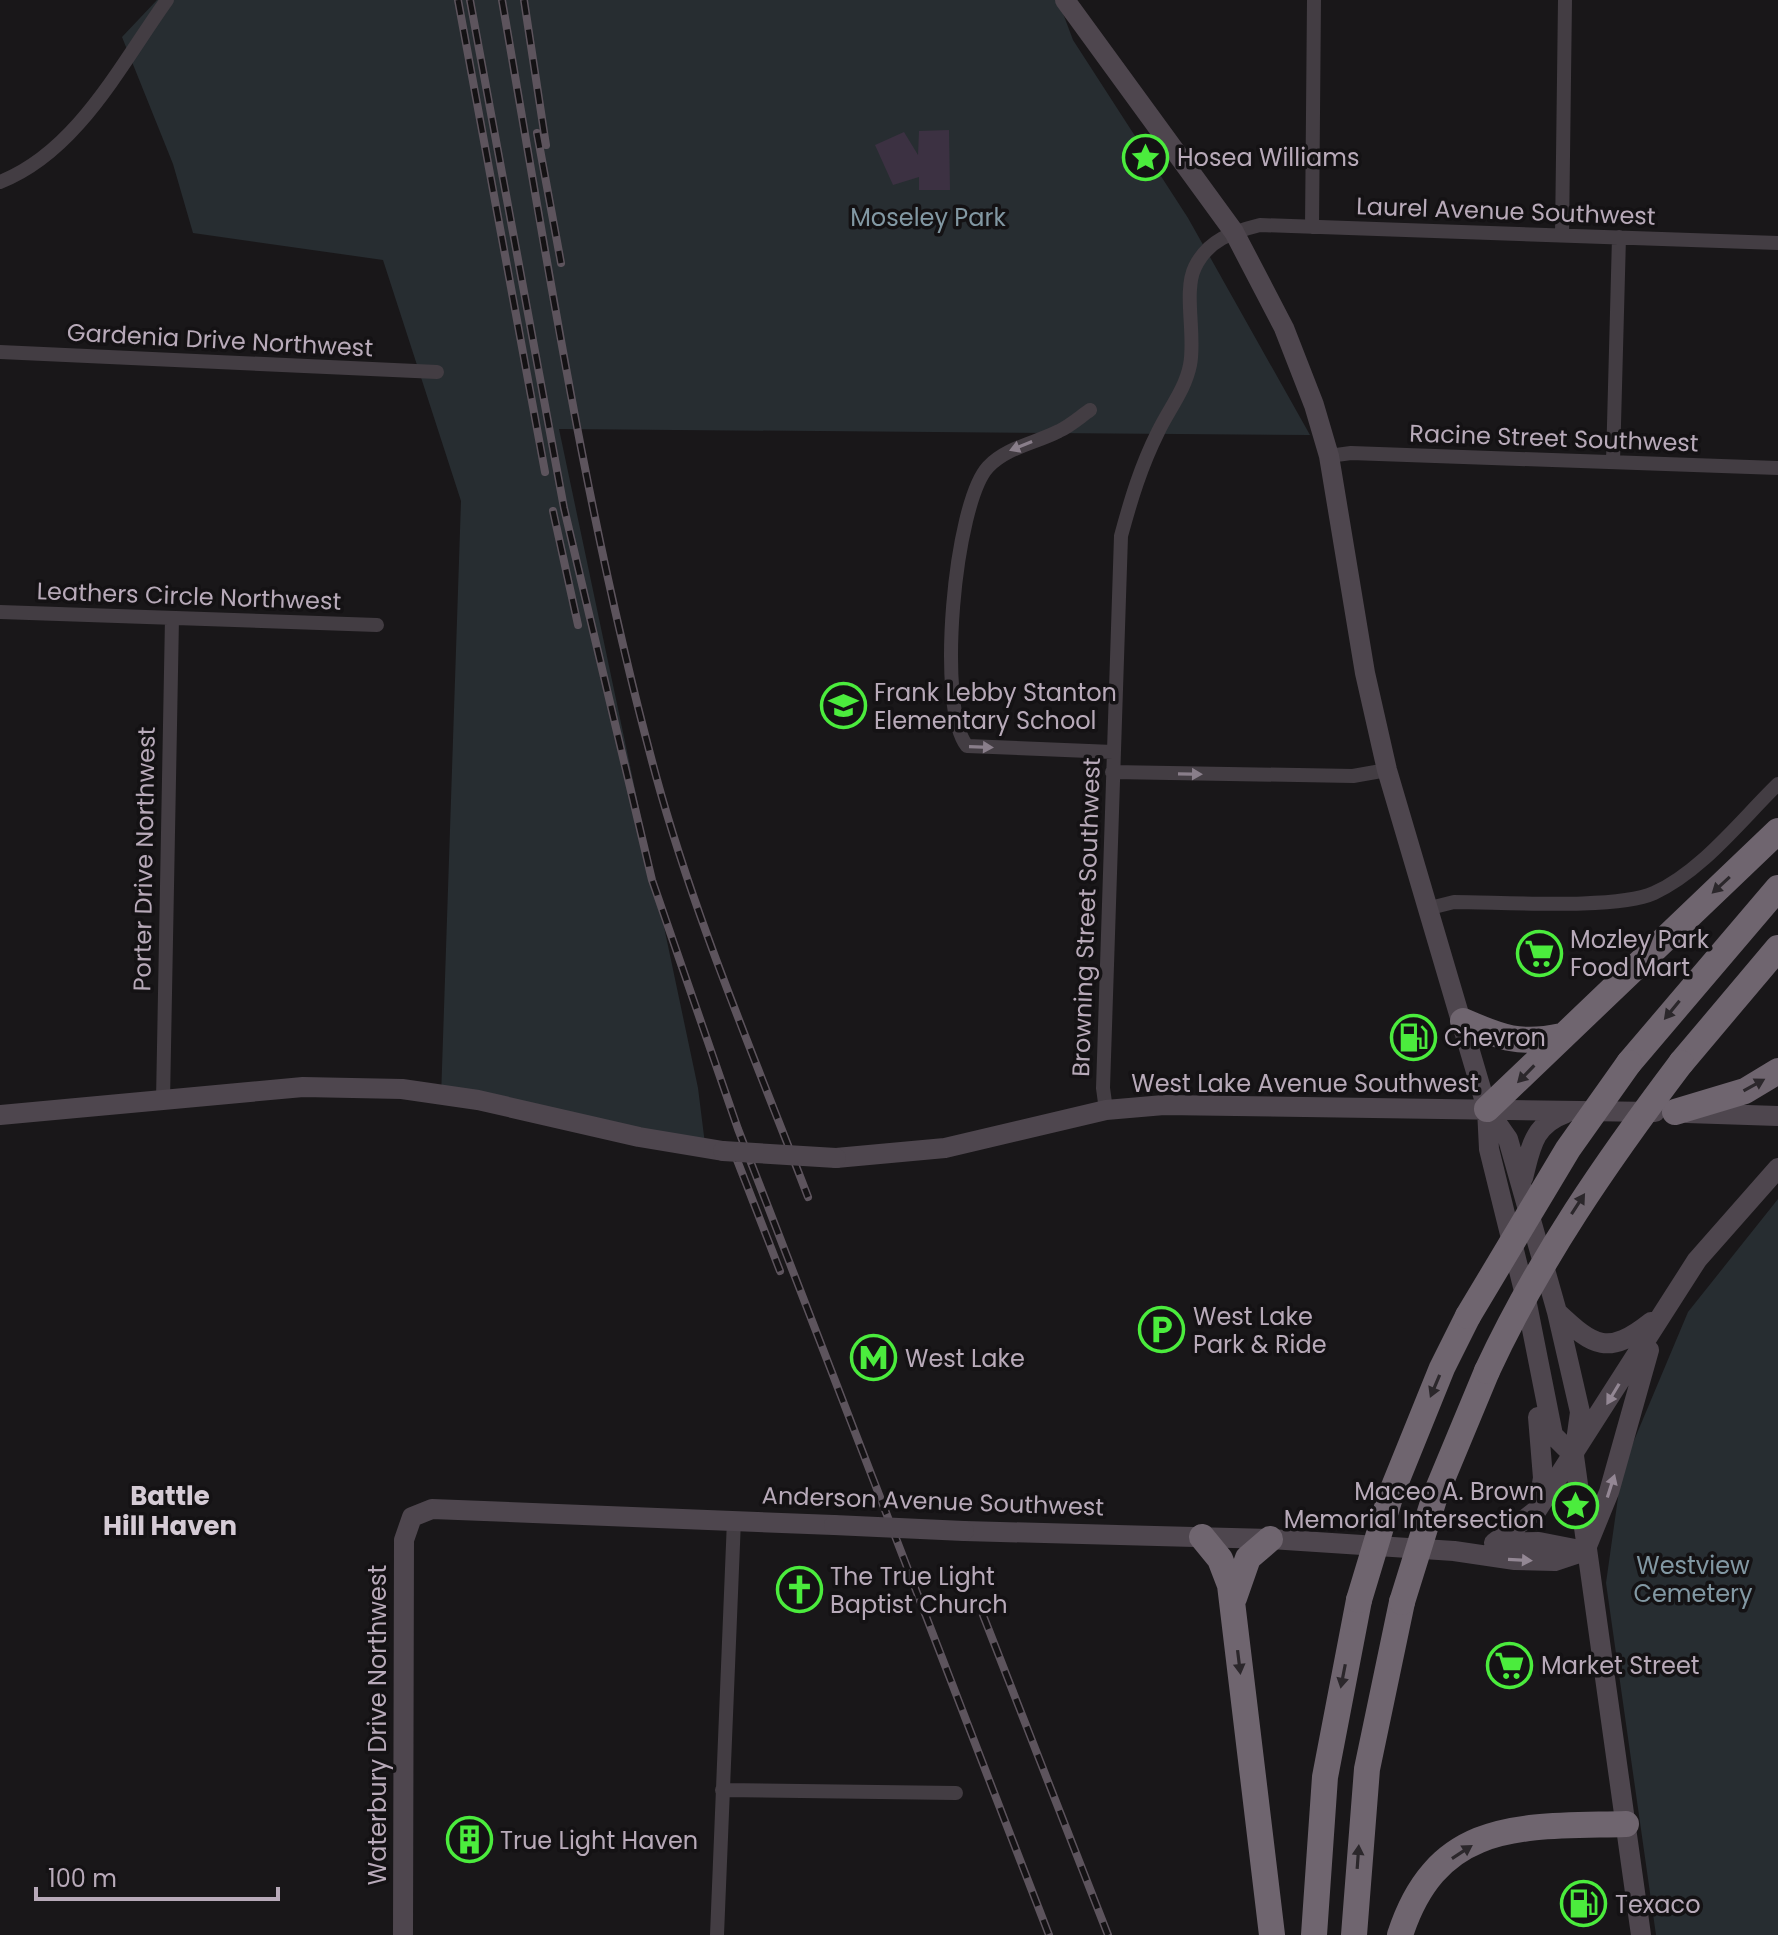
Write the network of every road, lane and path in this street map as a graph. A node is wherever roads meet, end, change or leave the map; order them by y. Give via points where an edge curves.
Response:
1 (167, 0) edge
2 (1065, 0) edge
3 (1314, 0) edge
4 (1565, 0) edge
5 (0, 182) edge
6 (1312, 227) junction
7 (1234, 232) junction
8 (1562, 235) junction
9 (1619, 237) junction
10 (1778, 243) edge
11 (0, 352) edge
12 (437, 372) dead end
13 (1090, 410) dead end
14 (1329, 456) junction
15 (1613, 462) junction
16 (1778, 468) edge
17 (0, 612) edge
18 (172, 618) junction
19 (377, 625) dead end
20 (1113, 752) junction
21 (1387, 770) junction
22 (1112, 772) junction
23 (1778, 784) edge
24 (1778, 831) edge
25 (1778, 888) edge
26 (1430, 908) junction
27 (1778, 948) edge
28 (1463, 1021) junction
29 (1562, 1036) junction
30 (1778, 1071) edge
31 (163, 1101) junction
32 (1487, 1109) junction
33 (1106, 1110) junction
34 (1569, 1112) junction
35 (1675, 1112) junction
36 (0, 1115) edge
37 (1778, 1116) edge
38 (1778, 1168) edge
39 (1522, 1182) junction
40 (1557, 1312) junction
41 (1660, 1316) junction
42 (1574, 1456) junction
43 (1537, 1510) junction
44 (412, 1517) joint
45 (734, 1520) junction
46 (1202, 1537) junction
47 (1270, 1539) junction
48 (1494, 1543) junction
49 (1454, 1551) junction
50 (1585, 1551) junction
51 (1233, 1602) junction
52 (722, 1790) junction
53 (956, 1793) dead end
54 (1626, 1824) junction
55 (403, 1935) edge
56 (717, 1935) edge
57 (1272, 1935) edge
58 (1314, 1935) edge
59 (1354, 1935) edge
60 (1400, 1935) edge
61 (1641, 1935) edge

1 - 5 street via 81,121 44,158
2 - 7 main road
3 - 6 street
4 - 8 street
6 - 7 street, Laurel Avenue Southwest via 1260,225
6 - 8 street, Laurel Avenue Southwest
7 - 14 main road via 1284,328
7 - 20 street, Browning Street Southwest via 1209,245 1194,268 1190,366 1135,481 1121,536
8 - 9 street, Laurel Avenue Southwest
9 - 10 street, Laurel Avenue Southwest
9 - 15 street
11 - 12 street, Gardenia Drive Northwest
13 -> 20 street via 1061,430 1006,453 975,486 966,511 954,594 952,703 957,735 967,746
14 - 15 street, Racine Street Southwest
14 - 21 main road via 1365,673
15 - 16 street, Racine Street Southwest
17 - 18 street, Leathers Circle Northwest
18 - 19 street, Leathers Circle Northwest
18 - 31 street, Porter Drive Northwest
20 - 22 street, Browning Street Southwest
22 -> 21 street via 1353,776
21 - 26 main road
22 - 33 street, Browning Street Southwest
23 - 26 street via 1690,869 1657,892 1611,902 1454,902
24 -> 29 highway
25 -> 58 highway, bridge via 1629,1063 1568,1149 1442,1368 1391,1494 1359,1600 1325,1777
26 - 28 main road
59 -> 27 highway, bridge via 1367,1769 1383,1676 1435,1496 1487,1371 1560,1232 1607,1161
28 - 29 highway via 1503,1039 1533,1042
28 - 32 main road
29 -> 32 highway
35 -> 30 highway via 1745,1091
31 - 33 main road, West Lake Avenue Southwest, bridge via 303,1087 402,1089 723,1151 836,1158 945,1148
31 - 36 main road, West Lake Avenue Southwest
32 - 33 main road, West Lake Avenue Southwest via 1164,1105
32 - 34 main road, West Lake Avenue Southwest
32 - 39 main road via 1508,1139
32 - 42 main road via 1489,1149 1553,1435
32 - 43 main road via 1477,1151 1537,1412 1543,1478
34 - 35 main road, West Lake Avenue Southwest
34 - 39 main road via 1551,1118 1536,1133
35 - 37 main road, West Lake Avenue Southwest
38 - 41 main road via 1697,1260
39 - 40 main road
40 - 41 main road via 1587,1339 1603,1345 1633,1336
40 - 42 main road via 1580,1412
41 -> 42 main road
50 -> 41 main road via 1609,1492
42 - 43 main road
42 - 50 main road
43 - 48 main road
44 - 45 main road, Anderson Avenue Southwest via 432,1509
44 - 55 main road, Waterbury Drive Northwest via 404,1540
45 - 46 main road, Anderson Avenue Southwest, bridge
45 - 52 street
46 - 47 main road, Anderson Avenue Southwest
46 - 51 highway via 1227,1571
47 - 49 main road, Anderson Avenue Southwest
47 - 51 highway via 1248,1558
48 - 49 main road, Anderson Avenue Southwest
48 - 50 main road, Anderson Avenue Southwest via 1539,1542
49 -> 50 main road, Anderson Avenue Southwest via 1555,1561
50 - 54 main road
51 -> 57 highway
52 - 53 street
52 - 56 street
60 -> 54 highway via 1431,1877 1478,1841 1532,1825
54 - 61 main road

